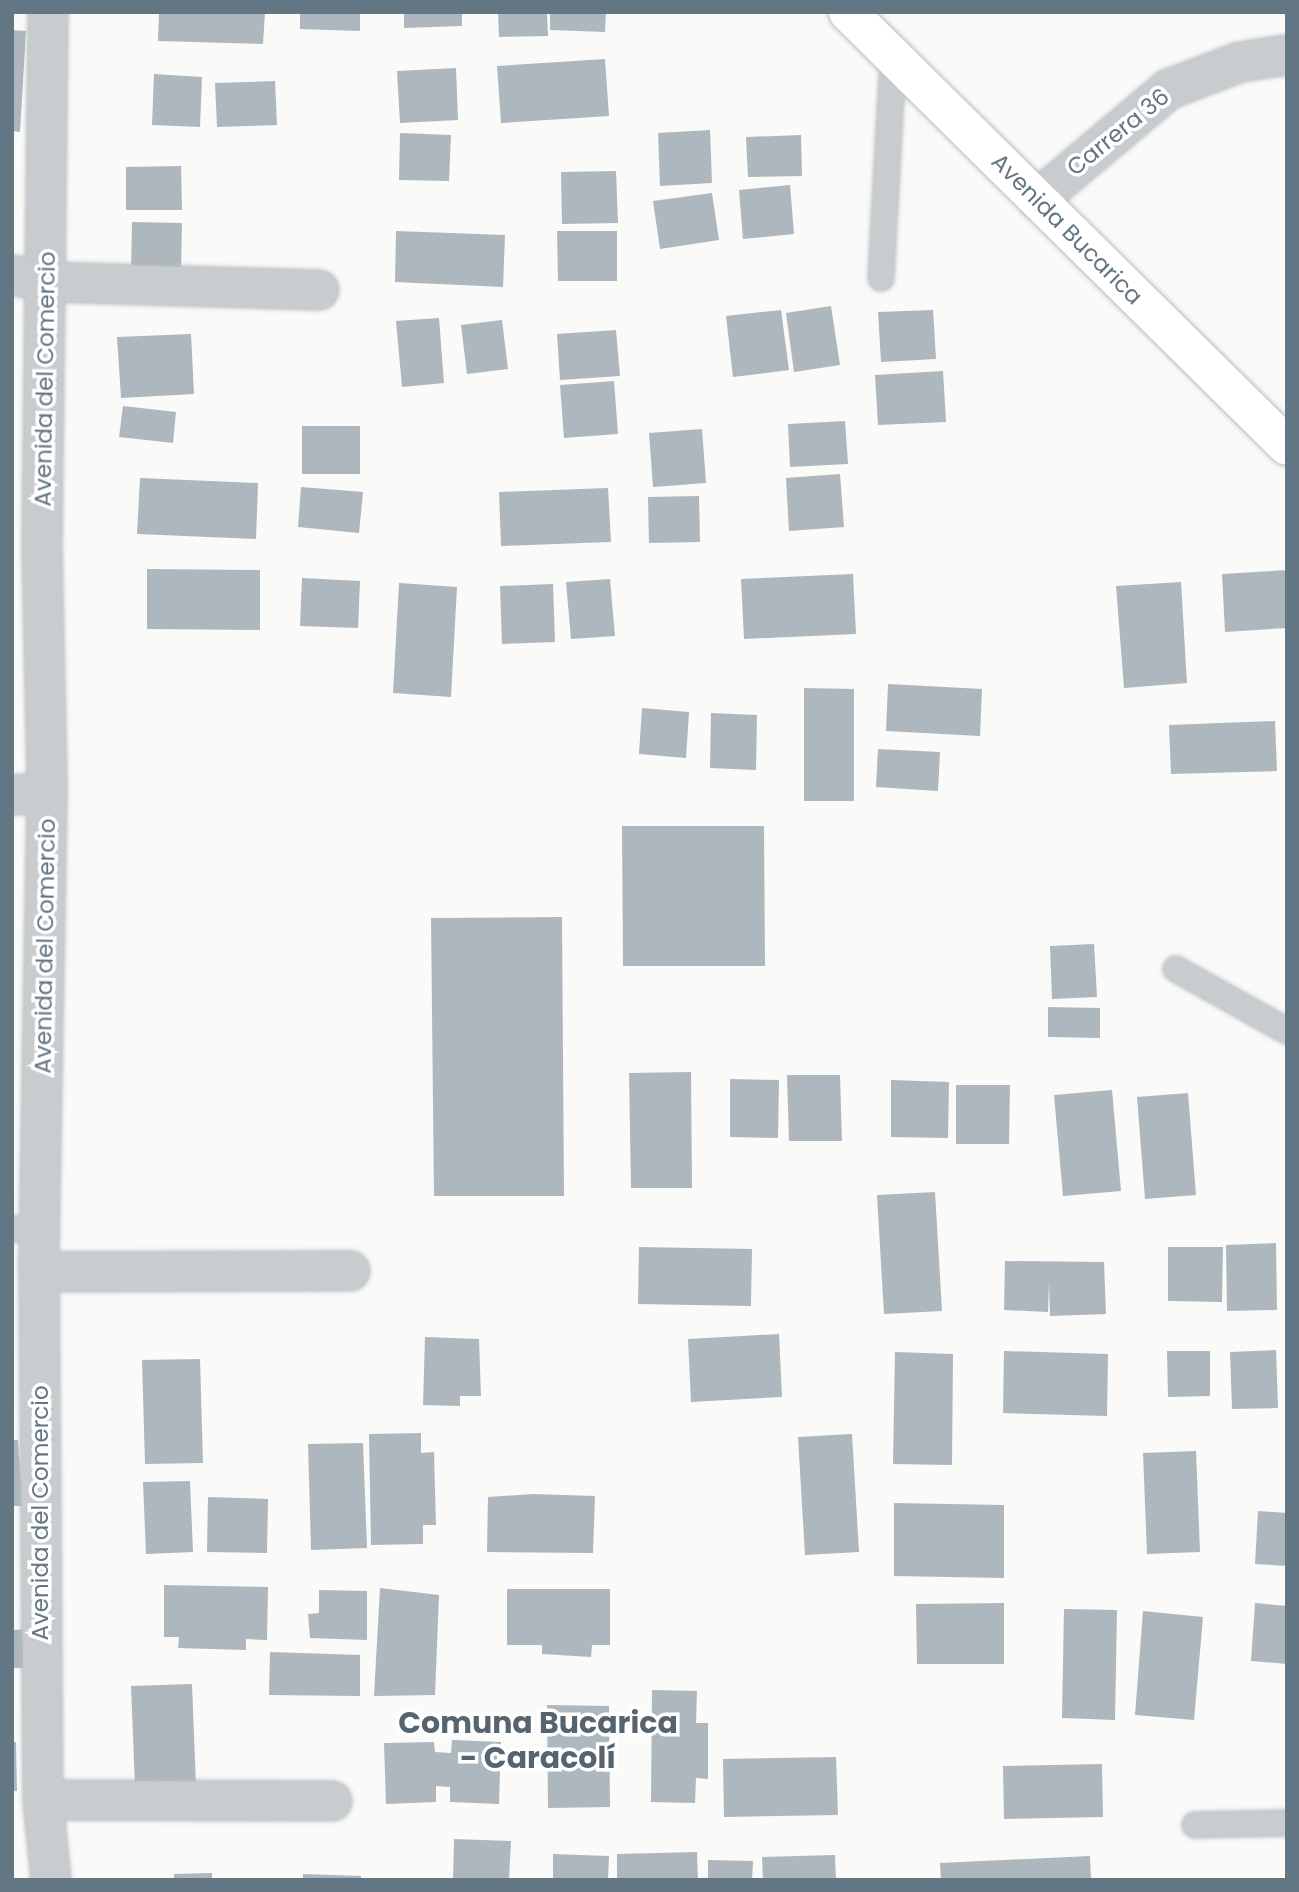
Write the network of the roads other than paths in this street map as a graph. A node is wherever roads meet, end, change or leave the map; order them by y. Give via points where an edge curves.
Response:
1 (48, 12) edge
2 (848, 12) edge
3 (1287, 55) edge
4 (893, 57) junction
5 (1037, 200) junction
6 (881, 278) dead end
7 (30, 279) edge
8 (319, 290) dead end
9 (1287, 446) edge
10 (29, 794) edge
11 (1176, 969) dead end
12 (1287, 1031) edge
13 (26, 1229) edge
14 (350, 1271) dead end
15 (38, 1272) junction
16 (43, 1800) junction
17 (332, 1801) dead end
18 (1287, 1823) edge
19 (1195, 1825) dead end
20 (51, 1880) edge

1 - 7 street, Avenida del Comercio
2 - 4 main road, Avenida Bucarica
3 - 5 street, Carrera 36 via 1240,62 1169,89
4 - 5 main road, Avenida Bucarica
4 - 6 lane
5 - 9 main road, Avenida Bucarica
7 - 8 street
7 - 10 street, Avenida del Comercio via 42,546
10 - 13 street, Avenida del Comercio
11 - 12 lane
13 - 15 street, Avenida del Comercio
14 - 15 street
15 - 16 street, Avenida del Comercio
16 - 17 street
16 - 20 street, Avenida del Comercio
18 - 19 lane

